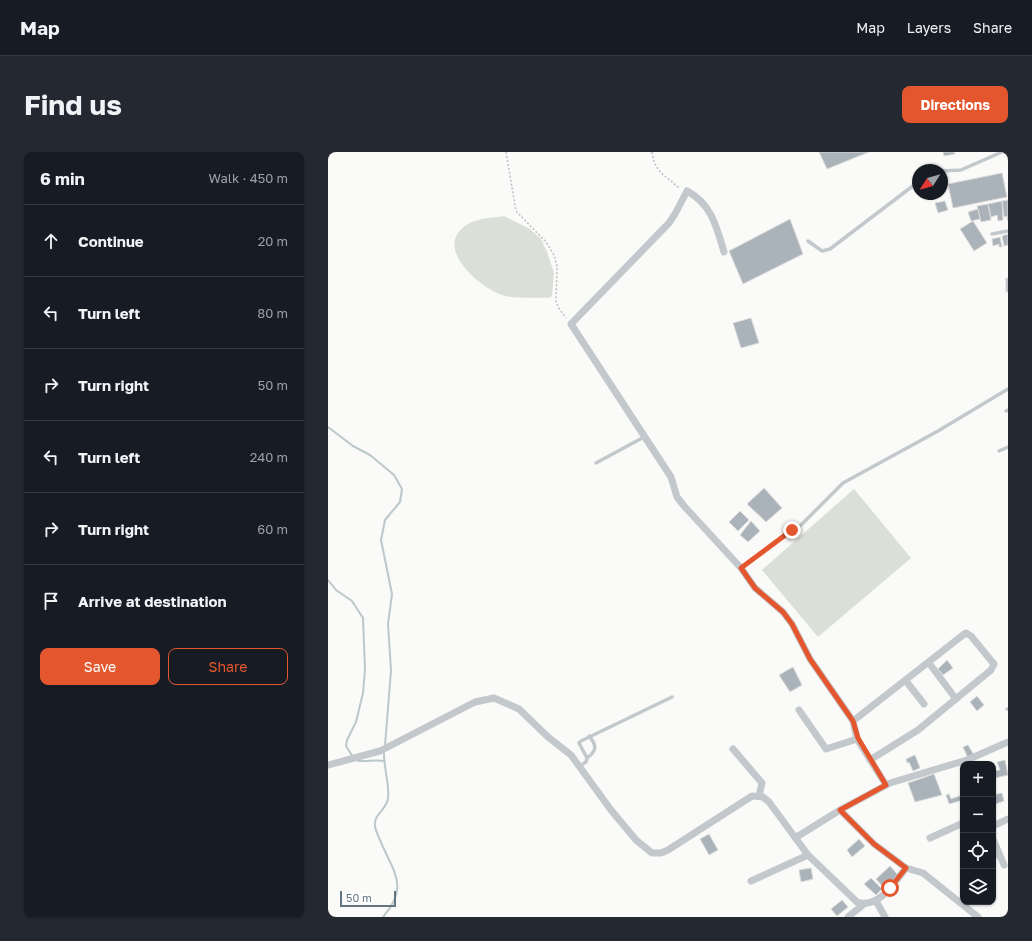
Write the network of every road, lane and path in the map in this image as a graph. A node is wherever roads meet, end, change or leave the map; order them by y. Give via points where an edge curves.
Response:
1 (506, 152) edge
2 (652, 152) edge
3 (1002, 152) edge
4 (948, 171) edge
5 (912, 187) edge
6 (687, 191) junction
7 (1008, 231) edge
8 (992, 234) dead end
9 (808, 241) dead end
10 (724, 252) dead end
11 (571, 324) junction
12 (1008, 389) edge
13 (644, 437) junction
14 (1008, 447) edge
15 (999, 451) dead end
16 (596, 463) dead end
17 (741, 568) junction
18 (929, 663) junction
19 (906, 680) junction
20 (672, 697) dead end
21 (956, 700) junction
22 (924, 704) dead end
23 (799, 710) dead end
24 (853, 721) junction
25 (589, 736) junction
26 (858, 738) junction
27 (1008, 742) edge
28 (733, 749) dead end
29 (587, 758) junction
30 (870, 760) junction
31 (969, 761) edge
32 (960, 764) edge
33 (331, 765) edge
34 (580, 766) junction
35 (886, 785) junction
36 (759, 796) junction
37 (840, 810) junction
38 (1008, 819) edge
39 (960, 824) edge
40 (996, 825) edge
41 (794, 838) junction
42 (930, 838) dead end
43 (808, 855) junction
44 (996, 856) edge
45 (1004, 865) dead end
46 (906, 868) junction
47 (751, 880) dead end
48 (876, 901) junction
49 (864, 904) junction
50 (848, 917) edge
51 (884, 917) edge
52 (978, 917) edge

1 - 11 path via 516,211 546,242 554,255 557,266 556,302
2 - 6 path via 657,169 681,190
3 - 4 lane via 961,170
5 - 9 lane via 830,249 822,251
6 - 10 street via 698,198 708,210 716,225
6 - 11 street via 668,223
7 - 8 lane
11 - 13 street
12 - 17 lane via 843,483 798,528
13 - 16 lane
13 - 17 street via 671,477 677,497
14 - 15 lane
17 - 24 street via 755,588 783,612 792,624 810,659
18 - 19 street
18 - 21 street
18 - 21 street via 966,633 994,664 991,670
19 - 22 street
19 - 24 street
20 - 25 lane
21 - 30 street via 918,730
23 - 26 street via 826,749
24 - 26 street
25 - 29 lane via 595,747 594,752
25 - 29 lane via 579,743
26 - 30 street
27 - 31 street
28 - 36 street via 762,783
29 - 34 lane
30 - 35 street
32 - 35 street
33 - 34 street via 380,751 475,702 494,698 519,709
34 - 36 street via 611,810 636,840 652,853 668,850 739,803 752,796
35 - 37 street
36 - 41 street via 769,802
37 - 41 street
37 - 46 street via 874,844
38 - 40 street
39 - 42 street
41 - 43 street
43 - 47 street
43 - 49 street via 853,900
44 - 45 street
46 - 48 street
46 - 52 street via 924,873
48 - 49 street
48 - 51 street
49 - 50 street

